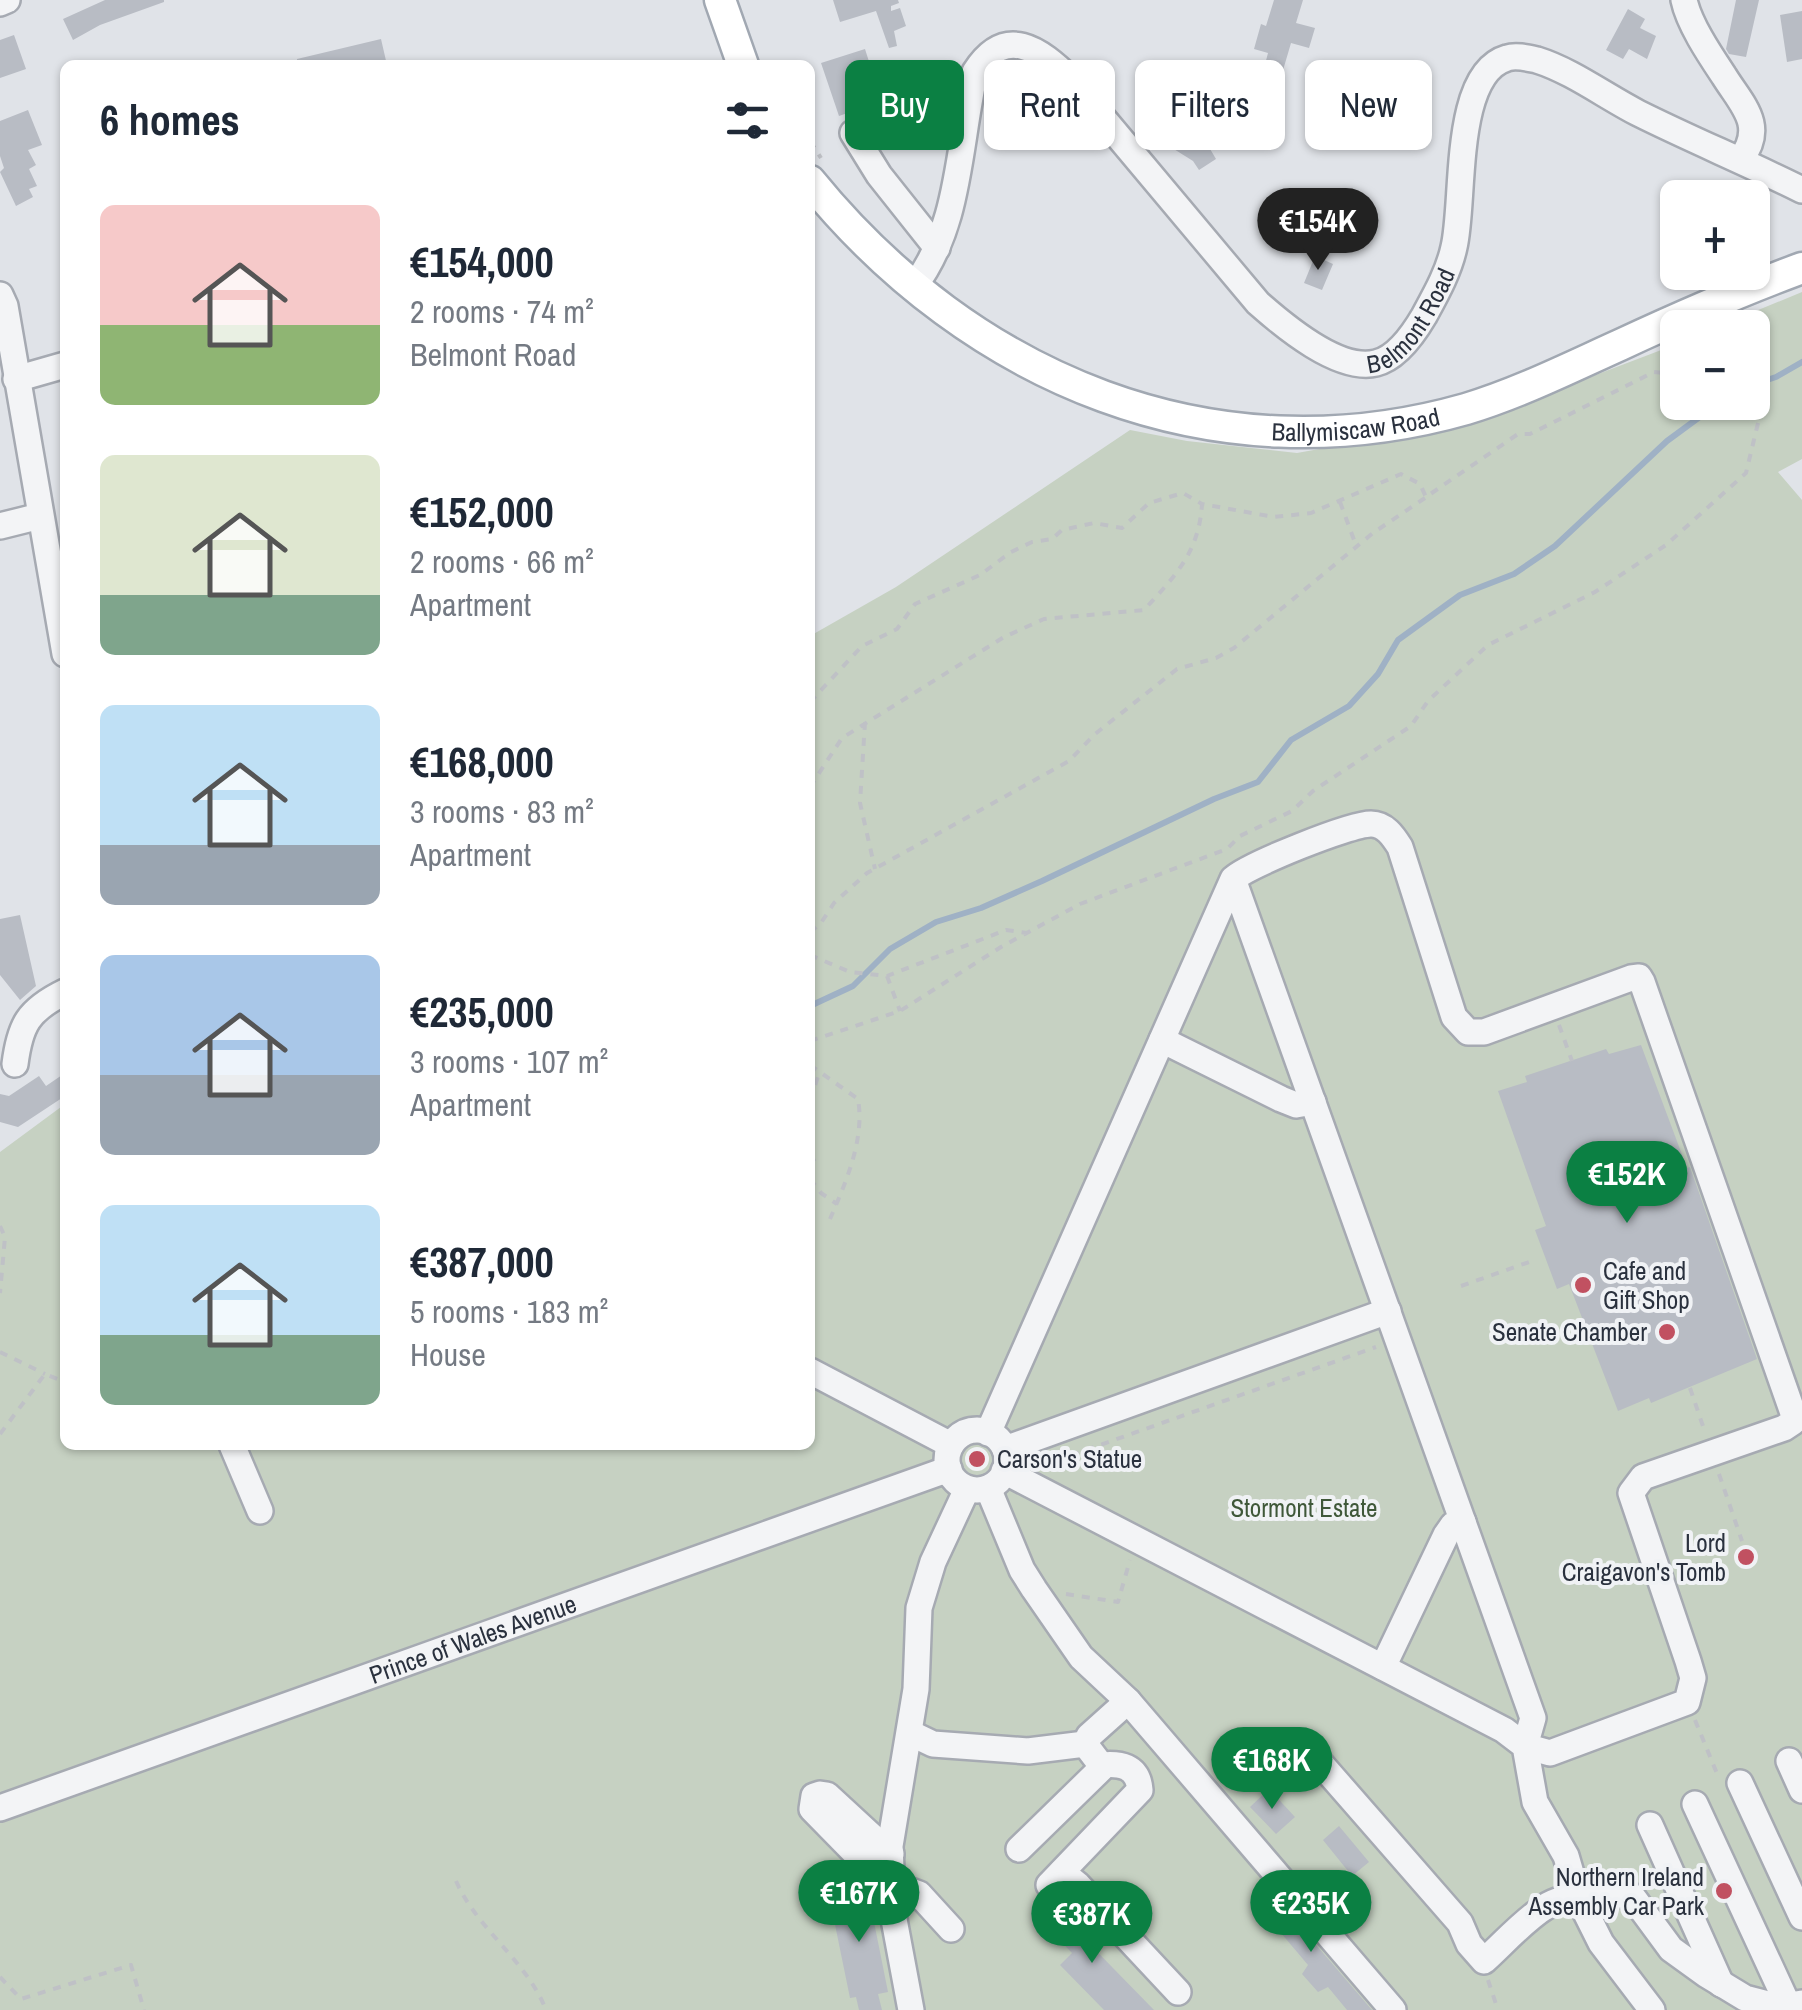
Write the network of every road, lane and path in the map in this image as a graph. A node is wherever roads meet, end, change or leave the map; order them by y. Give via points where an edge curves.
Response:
1 (7, 0) edge
2 (720, 0) edge
3 (1684, 0) edge
4 (0, 3) edge
5 (741, 60) edge
6 (864, 150) edge
7 (1740, 159) junction
8 (817, 171) edge
9 (1802, 190) edge
10 (937, 248) junction
11 (1802, 268) edge
12 (913, 288) junction
13 (0, 295) edge
14 (60, 367) edge
15 (1660, 372) edge
16 (16, 380) junction
17 (1759, 420) edge
18 (1426, 498) junction
19 (1340, 502) junction
20 (1202, 504) junction
21 (40, 516) junction
22 (0, 526) edge
23 (1357, 548) junction
24 (60, 626) edge
25 (815, 697) edge
26 (866, 722) junction
27 (815, 779) edge
28 (875, 869) junction
29 (1233, 879) junction
30 (815, 928) edge
31 (1027, 933) junction
32 (815, 957) edge
33 (888, 976) junction
34 (60, 995) edge
35 (1552, 1006) junction
36 (900, 1012) junction
37 (815, 1039) edge
38 (1162, 1040) junction
39 (1572, 1062) dead end
40 (15, 1064) dead end
41 (815, 1068) edge
42 (820, 1071) junction
43 (815, 1086) edge
44 (1313, 1102) junction
45 (815, 1185) edge
46 (837, 1204) junction
47 (830, 1219) dead end
48 (0, 1226) edge
49 (1529, 1262) dead end
50 (1461, 1286) dead end
51 (0, 1293) edge
52 (1388, 1311) junction
53 (1397, 1339) junction
54 (0, 1352) edge
55 (45, 1374) junction
56 (815, 1374) edge
57 (60, 1380) edge
58 (0, 1434) edge
59 (234, 1450) edge
60 (950, 1457) junction
61 (991, 1466) junction
62 (1037, 1468) dead end
63 (260, 1511) dead end
64 (1463, 1522) junction
65 (1133, 1551) dead end
66 (1034, 1589) junction
67 (1383, 1666) junction
68 (1128, 1701) junction
69 (910, 1732) junction
70 (1701, 1732) dead end
71 (1086, 1744) junction
72 (1525, 1746) junction
73 (1315, 1758) dead end
74 (1789, 1761) dead end
75 (1104, 1766) junction
76 (1729, 1780) joint
77 (1802, 1790) edge
78 (1694, 1804) dead end
79 (0, 1808) edge
80 (1650, 1825) dead end
81 (1018, 1848) dead end
82 (456, 1881) dead end
83 (892, 1884) junction
84 (1578, 1897) junction
85 (1802, 1917) edge
86 (950, 1929) dead end
87 (1484, 1961) junction
88 (0, 1977) edge
89 (1722, 1984) junction
90 (1178, 1992) dead end
91 (1795, 2004) edge
92 (144, 2010) edge
93 (546, 2010) edge
94 (911, 2010) edge
95 (1392, 2010) edge
96 (1498, 2010) edge
97 (1652, 2010) edge

1 - 4 street
2 - 5 main road
3 - 7 street via 1752,126 1751,145
6 - 10 street
7 - 9 street, Belmont Road
7 - 10 street, Belmont Road via 1540,61 1506,58 1493,66 1470,104 1461,212 1441,284 1401,347 1376,363 1360,363 1312,344 1272,316 1071,80 1047,56 1016,44 997,48 975,72 956,186
8 - 12 main road via 856,236
10 - 12 street, Belmont Road
11 - 12 main road, Ballymiscaw Road via 1466,408 1327,430 1222,426 1109,399 993,346
13 - 16 street
14 - 16 street
15 - 18 path via 1518,434
16 - 21 street
17 - 31 path via 1746,473 1666,545 1595,592 1488,645 1411,726 1292,811 1226,849 1080,904
18 - 19 path via 1420,484 1402,474
18 - 23 path
19 - 20 path via 1274,517
19 - 23 path
20 - 25 path via 1183,494 1149,503 1122,528 1074,526 1011,552 980,575 915,604 897,629 862,646
20 - 26 path via 1195,545 1144,610 1044,620 1004,637
21 - 22 street
21 - 24 street
23 - 28 path via 1234,648 1177,669 1069,761
26 - 27 path via 842,738
26 - 28 path via 860,803
28 - 30 path via 834,902
29 - 35 street via 1272,857 1364,825 1382,826 1400,847 1454,1016 1468,1032
29 - 38 street
29 - 44 street
31 - 33 path via 1006,930
31 - 36 path
32 - 33 path via 850,972
33 - 36 path
34 - 40 street via 28,1016
35 - 39 path
35 - 72 street via 1639,977 1794,1414 1784,1428 1643,1476 1630,1493 1693,1678 1686,1702 1550,1753
36 - 37 path
38 - 44 street via 1281,1100
38 - 61 street
41 - 42 path
42 - 43 path
42 - 46 path via 858,1098 861,1114
44 - 52 street
45 - 46 path
46 - 47 path
48 - 51 path
49 - 50 path
52 - 53 street
52 - 61 street, Prince of Wales Avenue
53 - 62 path
53 - 64 street
54 - 55 path
55 - 57 path
55 - 58 path
56 - 60 street
59 - 63 street
60 - 61 street via 958,1482
60 - 61 street, Prince of Wales Avenue via 971,1431
60 - 79 street, Prince of Wales Avenue
61 - 66 street via 1022,1570
61 - 67 street
61 - 69 street via 924,1587
64 - 67 street via 1446,1534
64 - 72 street via 1532,1718
65 - 66 path via 1118,1602
66 - 68 street via 1081,1657
67 - 72 street
68 - 71 street
68 - 95 street
69 - 71 street via 934,1744 1028,1750
69 - 83 street via 890,1854
70 - 76 path
71 - 75 street
72 - 84 street via 1535,1802 1566,1856
73 - 87 street via 1460,1922
74 - 77 street
75 - 81 street
75 - 90 street via 1124,1765 1140,1790 1055,1879 1078,1885
76 - 85 street
78 - 91 street
80 - 89 street
82 - 93 path
83 - 86 street via 920,1894
83 - 94 street
84 - 87 street via 1547,1905
84 - 89 street via 1632,1896 1671,1949
84 - 97 street via 1601,1942
87 - 96 path
88 - 92 path via 22,1999 130,1965
89 - 91 street via 1745,1998

